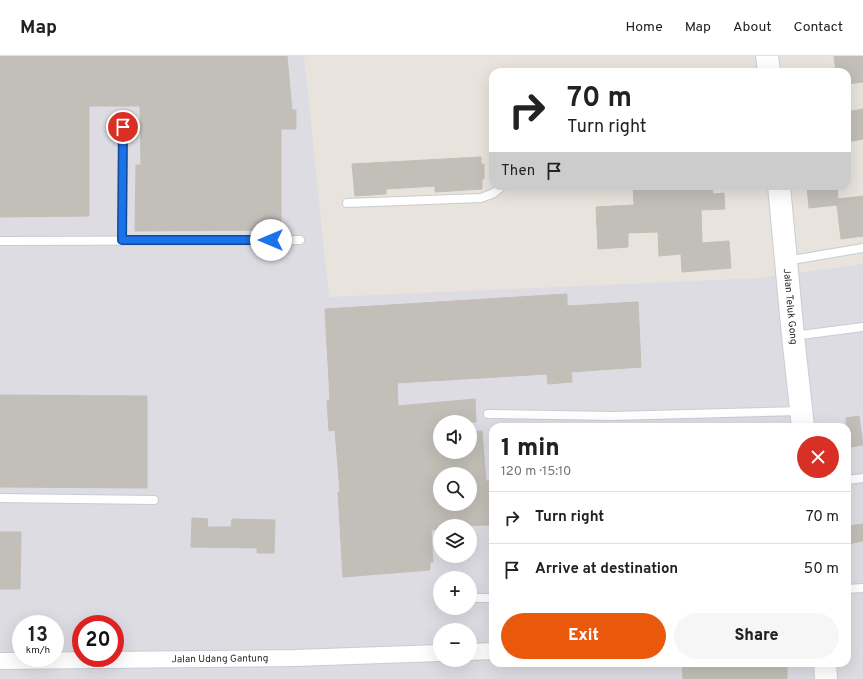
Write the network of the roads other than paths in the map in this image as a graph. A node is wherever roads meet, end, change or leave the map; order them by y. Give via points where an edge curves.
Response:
1 (767, 56) edge
2 (768, 68) edge
3 (123, 127) dead end
4 (497, 190) edge
5 (779, 190) edge
6 (347, 203) dead end
7 (122, 240) junction
8 (300, 240) dead end
9 (0, 241) edge
10 (863, 248) edge
11 (785, 261) junction
12 (863, 327) edge
13 (793, 336) junction
14 (488, 414) dead end
15 (802, 419) edge
16 (863, 478) edge
17 (851, 480) edge
18 (0, 498) edge
19 (154, 500) dead end
20 (863, 588) edge
21 (851, 589) edge
22 (477, 598) edge
23 (489, 598) edge
24 (489, 651) edge
25 (477, 652) edge
26 (433, 653) edge
27 (0, 661) edge
28 (825, 667) edge
29 (826, 679) edge

1 - 2 street
3 - 7 lane
4 - 6 lane via 481,198
5 - 11 street, Jalan Teluk Gong
7 - 8 lane
7 - 9 lane
10 - 11 lane
11 - 13 street, Jalan Teluk Gong
12 - 13 lane
13 - 15 street, Jalan Teluk Gong
14 - 15 lane
16 - 17 lane
18 - 19 lane
20 - 21 lane
22 - 23 lane
24 - 25 street
26 - 27 street, Jalan Udang Gantung via 295,658
28 - 29 street

